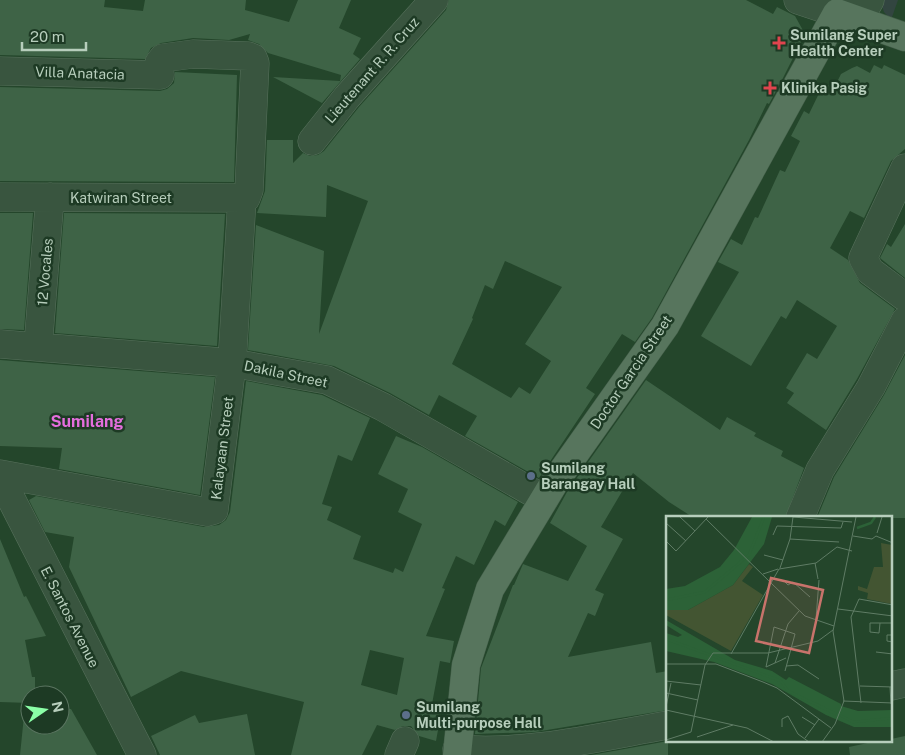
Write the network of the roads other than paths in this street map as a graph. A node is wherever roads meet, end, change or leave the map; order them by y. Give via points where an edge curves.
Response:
1 (434, 0) edge
2 (798, 0) edge
3 (853, 8) edge
4 (896, 34) edge
5 (814, 55) junction
6 (0, 71) edge
7 (160, 75) joint
8 (312, 141) dead end
9 (901, 178) edge
10 (0, 197) edge
11 (50, 197) junction
12 (242, 199) junction
13 (905, 296) edge
14 (905, 321) edge
15 (0, 344) edge
16 (38, 347) junction
17 (232, 363) junction
18 (0, 476) edge
19 (544, 499) junction
20 (801, 516) edge
21 (0, 519) edge
22 (905, 684) edge
23 (892, 686) edge
24 (666, 725) edge
25 (457, 752) edge
26 (120, 755) edge
27 (142, 755) edge

1 - 8 street, Lieutenant R. R. Cruz via 347,96
2 - 3 street
3 - 4 main road
3 - 5 main road, Doctor Garcia Street
4 - 5 main road via 860,32 845,36
5 - 19 main road, Doctor Garcia Street via 665,326
6 - 7 street, Villa Anatacia
7 - 12 street, Kalayaan Street via 159,63 166,57 193,54 253,58 249,190 246,198
9 - 13 street via 863,258 870,270
10 - 11 street, Katwiran Street
11 - 12 street, Katwiran Street
11 - 16 street, 12 Vocales
12 - 17 street, Kalayaan Street
14 - 20 street via 871,387 820,470
15 - 16 street, Dakila Street
16 - 17 street, Dakila Street
17 - 18 street, Kalayaan Street via 214,510 206,512
17 - 19 street, Dakila Street via 327,380 383,406
18 - 27 street, E. Santos Avenue
19 - 25 main road, Doctor Garcia Street via 490,589 466,665
21 - 26 street, E. Santos Avenue
22 - 23 street
24 - 25 street via 550,746

